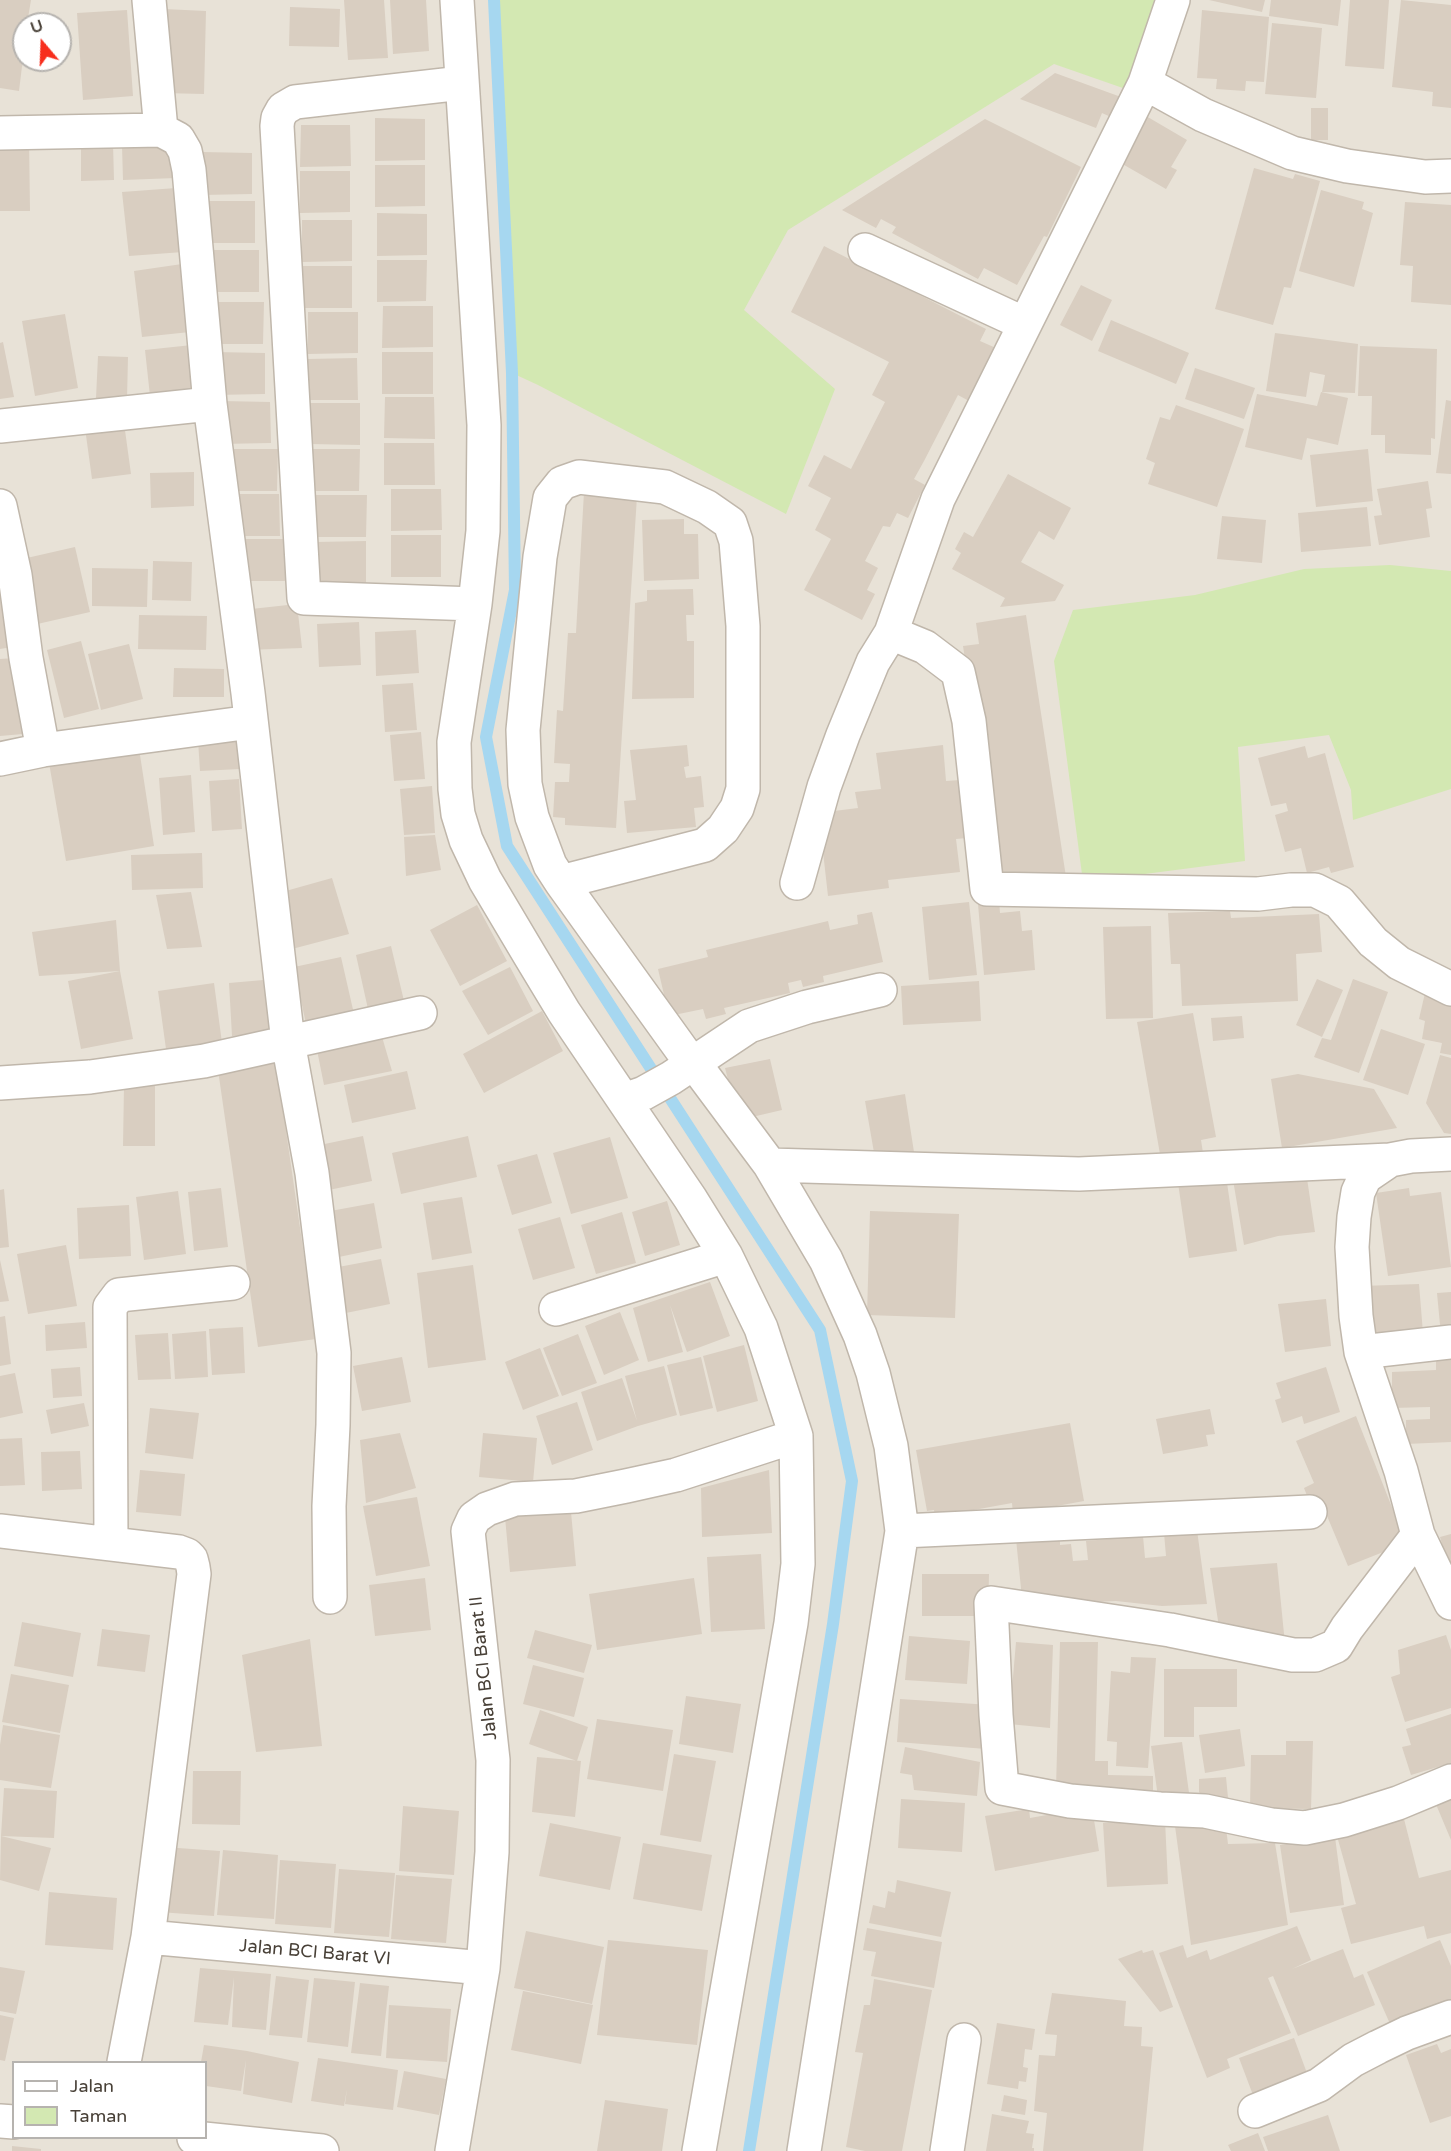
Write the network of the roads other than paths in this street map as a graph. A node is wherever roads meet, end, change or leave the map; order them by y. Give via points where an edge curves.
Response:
1 (149, 0) edge
2 (457, 0) edge
3 (1173, 0) edge
4 (462, 83) junction
5 (1145, 83) junction
6 (161, 130) junction
7 (0, 133) edge
8 (1451, 177) edge
9 (865, 250) dead end
10 (1025, 324) junction
11 (210, 404) junction
12 (0, 426) edge
13 (0, 506) edge
14 (475, 604) junction
15 (891, 633) junction
16 (251, 722) junction
17 (43, 750) junction
18 (0, 759) edge
19 (561, 882) junction
20 (797, 883) dead end
21 (1451, 989) edge
22 (880, 990) dead end
23 (420, 1013) dead end
24 (288, 1042) junction
25 (0, 1083) edge
26 (658, 1084) junction
27 (1451, 1154) edge
28 (1390, 1160) junction
29 (770, 1165) junction
30 (726, 1256) junction
31 (233, 1282) dead end
32 (556, 1309) dead end
33 (1451, 1342) edge
34 (1361, 1352) junction
35 (796, 1436) junction
36 (1310, 1512) dead end
37 (0, 1531) edge
38 (902, 1531) junction
39 (1418, 1535) junction
40 (111, 1544) junction
41 (330, 1597) dead end
42 (1451, 1603) edge
43 (1451, 1781) edge
44 (148, 1938) junction
45 (483, 1968) junction
46 (1451, 2017) edge
47 (964, 2040) dead end
48 (124, 2061) edge
49 (1255, 2111) dead end
50 (204, 2139) edge
51 (322, 2151) edge
52 (452, 2151) edge
53 (699, 2151) edge
54 (804, 2151) edge
55 (947, 2151) edge

1 - 6 street
2 - 4 street
3 - 5 street
4 - 14 street via 484,425 483,531
4 - 14 street via 295,102 283,109 277,126 304,598
5 - 8 street via 1203,115 1292,153 1347,166
5 - 10 street
6 - 7 street
6 - 11 street via 178,139 189,170
9 - 10 street
10 - 15 street via 938,499
11 - 12 street
11 - 16 street
13 - 17 street
14 - 26 street via 454,742 458,814 466,840 485,880 564,1012
15 - 20 street via 873,662 843,735 820,798
15 - 21 street via 925,646 958,672 969,721 987,889 1258,894 1316,890 1339,902 1373,942 1399,963
16 - 17 street
16 - 24 street
17 - 18 street
19 - 19 street via 550,865 532,817 525,784 523,730 540,557 550,498 562,483 579,477 665,487 730,523 736,541 743,626 743,789 737,808 723,829 705,845
19 - 26 street via 684,1053
22 - 26 street via 749,1026
23 - 24 street
24 - 25 street via 204,1061 90,1077
24 - 41 street via 312,1173 334,1353
26 - 29 street
26 - 30 street via 690,1198
27 - 28 street
28 - 29 street via 1079,1174
28 - 34 street via 1365,1177 1354,1217 1352,1247
29 - 38 street via 826,1260 860,1335 891,1446
30 - 32 street
30 - 35 street via 761,1328
31 - 40 street via 118,1295 110,1307
33 - 34 street
34 - 39 street
35 - 45 street, Jalan BCI Barat II via 666,1477 576,1496 515,1500 487,1509 474,1518 468,1531 469,1550 493,1760 492,1852
35 - 53 street via 798,1564 791,1623
36 - 38 street
37 - 40 street
38 - 54 street
39 - 42 street
39 - 43 street via 1336,1646 1315,1655 1293,1655 1170,1630 991,1603 1002,1788 1070,1801 1204,1811 1305,1828 1398,1803
40 - 44 street via 187,1555 194,1574
44 - 45 street, Jalan BCI Barat VI
44 - 48 street
45 - 52 street, Jalan BCI Barat II
46 - 49 street via 1407,2033 1353,2060 1318,2085
47 - 55 street
50 - 51 street

